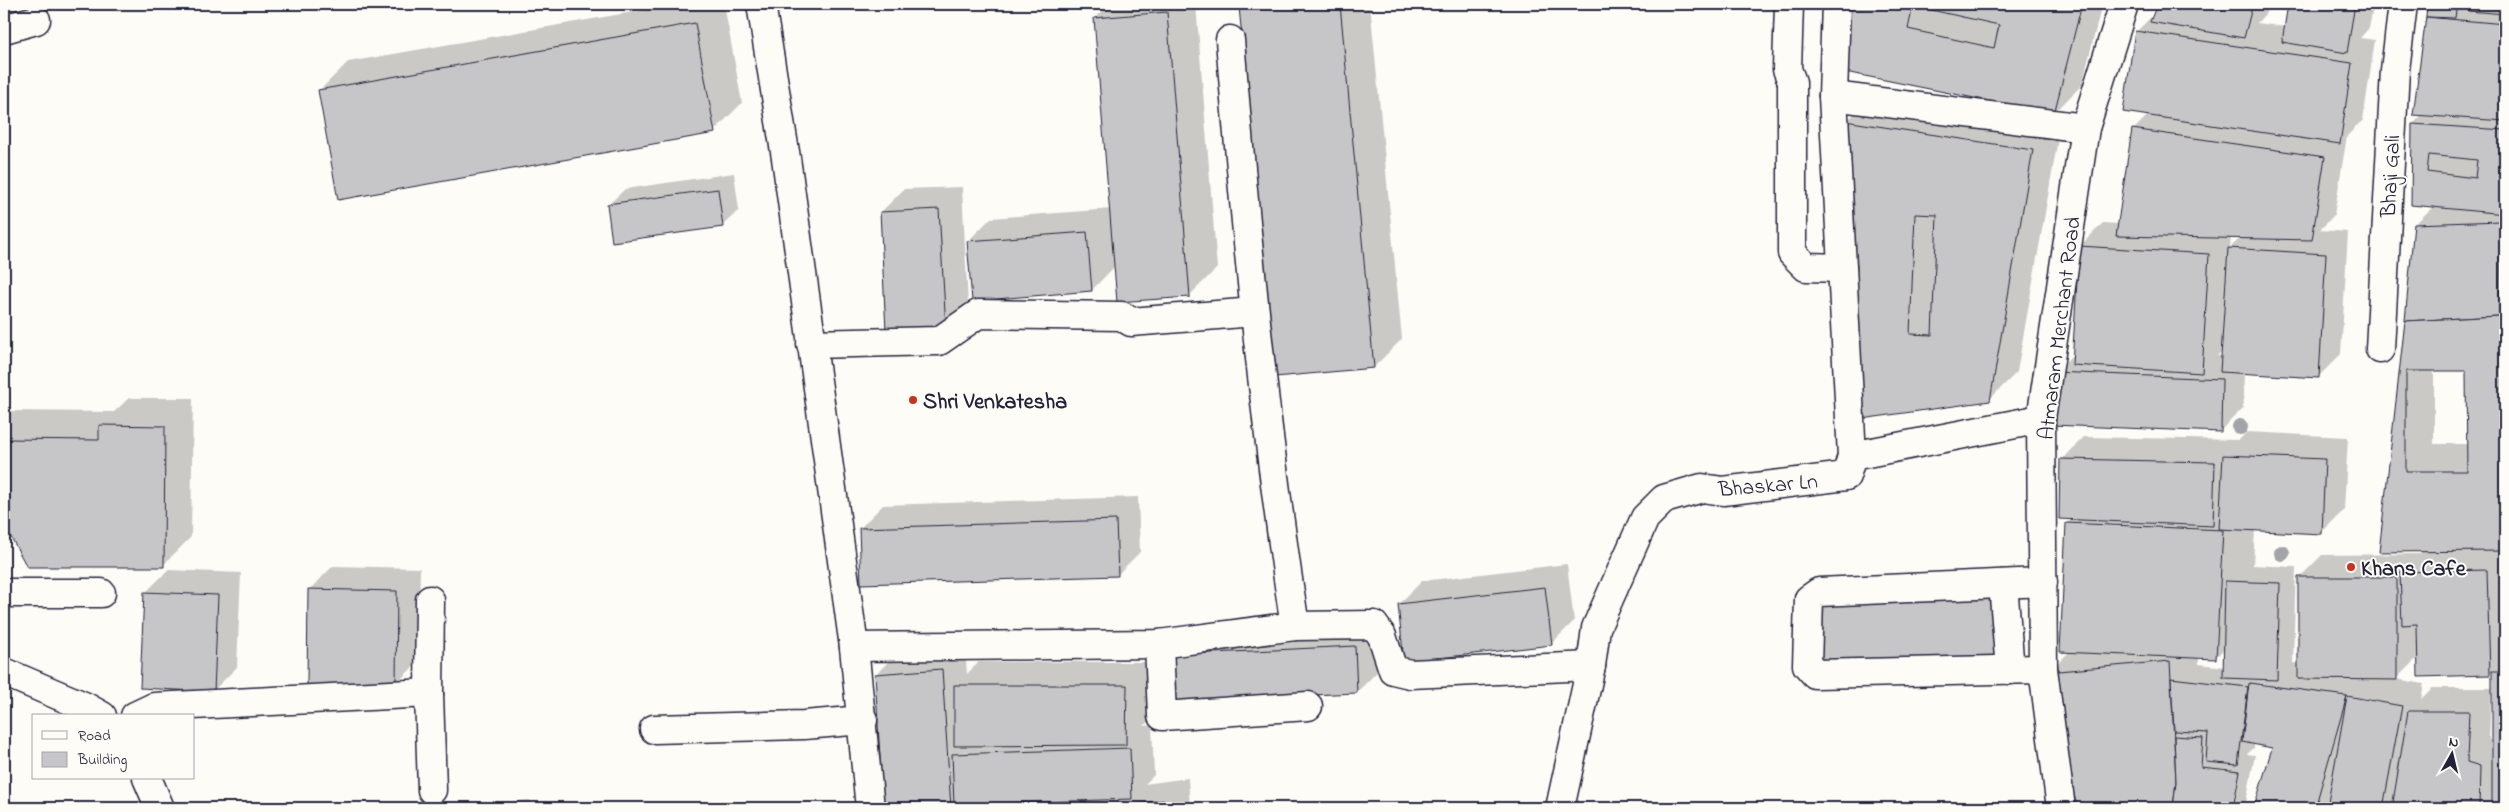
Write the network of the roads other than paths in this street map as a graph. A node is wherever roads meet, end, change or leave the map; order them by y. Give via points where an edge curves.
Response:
1 (761, 4) edge
2 (1789, 4) edge
3 (1836, 4) edge
4 (2124, 4) edge
5 (2403, 4) edge
6 (36, 20) dead end
7 (4, 29) edge
8 (1230, 40) dead end
9 (1833, 96) junction
10 (2085, 128) junction
11 (1842, 268) junction
12 (1254, 312) junction
13 (811, 344) junction
14 (2380, 349) dead end
15 (2041, 418) junction
16 (1852, 456) junction
17 (2043, 582) junction
18 (2003, 584) junction
19 (4, 592) edge
20 (101, 593) dead end
21 (430, 600) dead end
22 (1295, 626) junction
23 (1159, 644) junction
24 (854, 646) junction
25 (1591, 666) junction
26 (2043, 669) junction
27 (2010, 670) junction
28 (4, 672) edge
29 (428, 694) junction
30 (1308, 706) dead end
31 (98, 714) edge
32 (139, 714) edge
33 (862, 720) junction
34 (654, 729) dead end
35 (148, 780) edge
36 (432, 790) dead end
37 (160, 808) edge
38 (870, 808) edge
39 (1560, 808) edge
40 (2062, 808) edge

1 - 13 street
2 - 11 street via 1787,69 1792,82 1792,253 1806,267
3 - 9 street
4 - 10 street, Atmaram Merchant Road
5 - 14 street, Bhaji Gali via 2395,70
6 - 7 street
8 - 12 street
9 - 10 street
9 - 11 street
10 - 15 street, Atmaram Merchant Road
11 - 16 street
12 - 13 street via 1131,322 1122,316 978,314 939,341
12 - 22 street via 1274,489
13 - 24 street
15 - 16 street
15 - 17 street, Atmaram Merchant Road
16 - 25 street, Bhaskar Ln via 1846,476 1723,490 1702,488 1664,499 1645,518 1624,562 1596,628
17 - 18 street
17 - 26 street, Atmaram Merchant Road
18 - 27 street
18 - 27 street via 1819,592 1809,600 1807,665 1815,674
19 - 20 street
21 - 29 street
22 - 23 street
22 - 25 street via 1374,625 1382,636 1393,670 1410,674
23 - 24 street
23 - 30 street via 1162,716
24 - 33 street
25 - 39 street
26 - 27 street
26 - 40 street, Atmaram Merchant Road
28 - 31 street
29 - 32 street via 154,707
29 - 36 street
33 - 34 street
33 - 38 street
35 - 37 street

